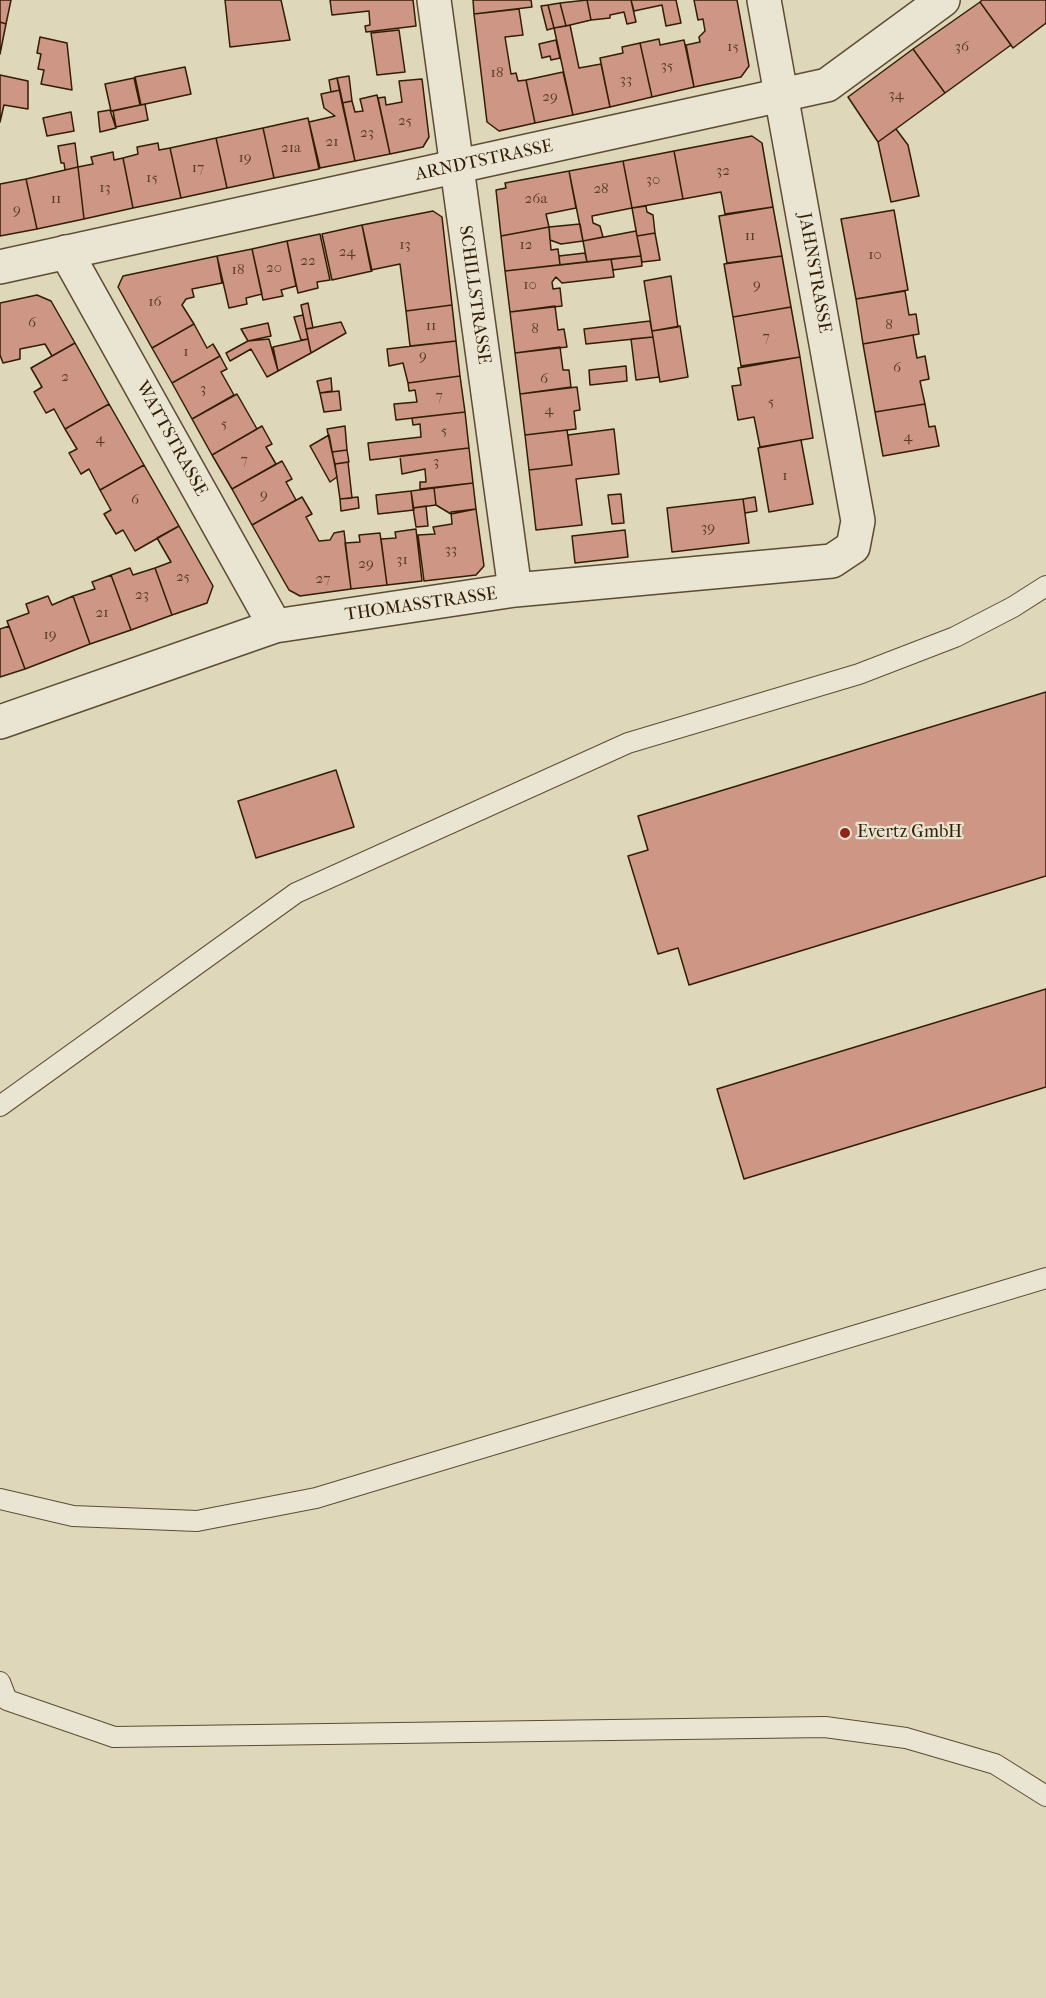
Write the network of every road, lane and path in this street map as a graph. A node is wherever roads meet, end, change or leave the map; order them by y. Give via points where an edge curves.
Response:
1 (434, 0) edge
2 (764, 0) edge
3 (943, 0) edge
4 (781, 97) junction
5 (456, 166) junction
6 (66, 252) junction
7 (0, 267) edge
8 (853, 547) joint
9 (1046, 585) edge
10 (515, 590) junction
11 (275, 626) junction
12 (0, 722) edge
13 (0, 1106) edge
14 (1046, 1278) edge
15 (0, 1499) edge
16 (0, 1682) edge
17 (1046, 1796) edge

1 - 5 street, SCHILLSTRASSE
2 - 4 street, JAHNSTRASSE
3 - 4 street, ARNDTSTRASSE via 827,85
4 - 5 street, ARNDTSTRASSE
4 - 8 street, JAHNSTRASSE via 858,521
5 - 6 street, ARNDTSTRASSE
5 - 10 street, SCHILLSTRASSE
6 - 7 street, ARNDTSTRASSE
6 - 11 street, WATTSTRASSE
8 - 10 street, THOMASSTRASSE via 832,561
9 - 13 lane via 955,637 860,674 628,743 296,893
10 - 11 street, THOMASSTRASSE
11 - 12 street, THOMASSTRASSE
14 - 15 lane via 316,1498 197,1521 74,1516
16 - 17 lane via 7,1700 114,1737 825,1727 906,1738 995,1764

